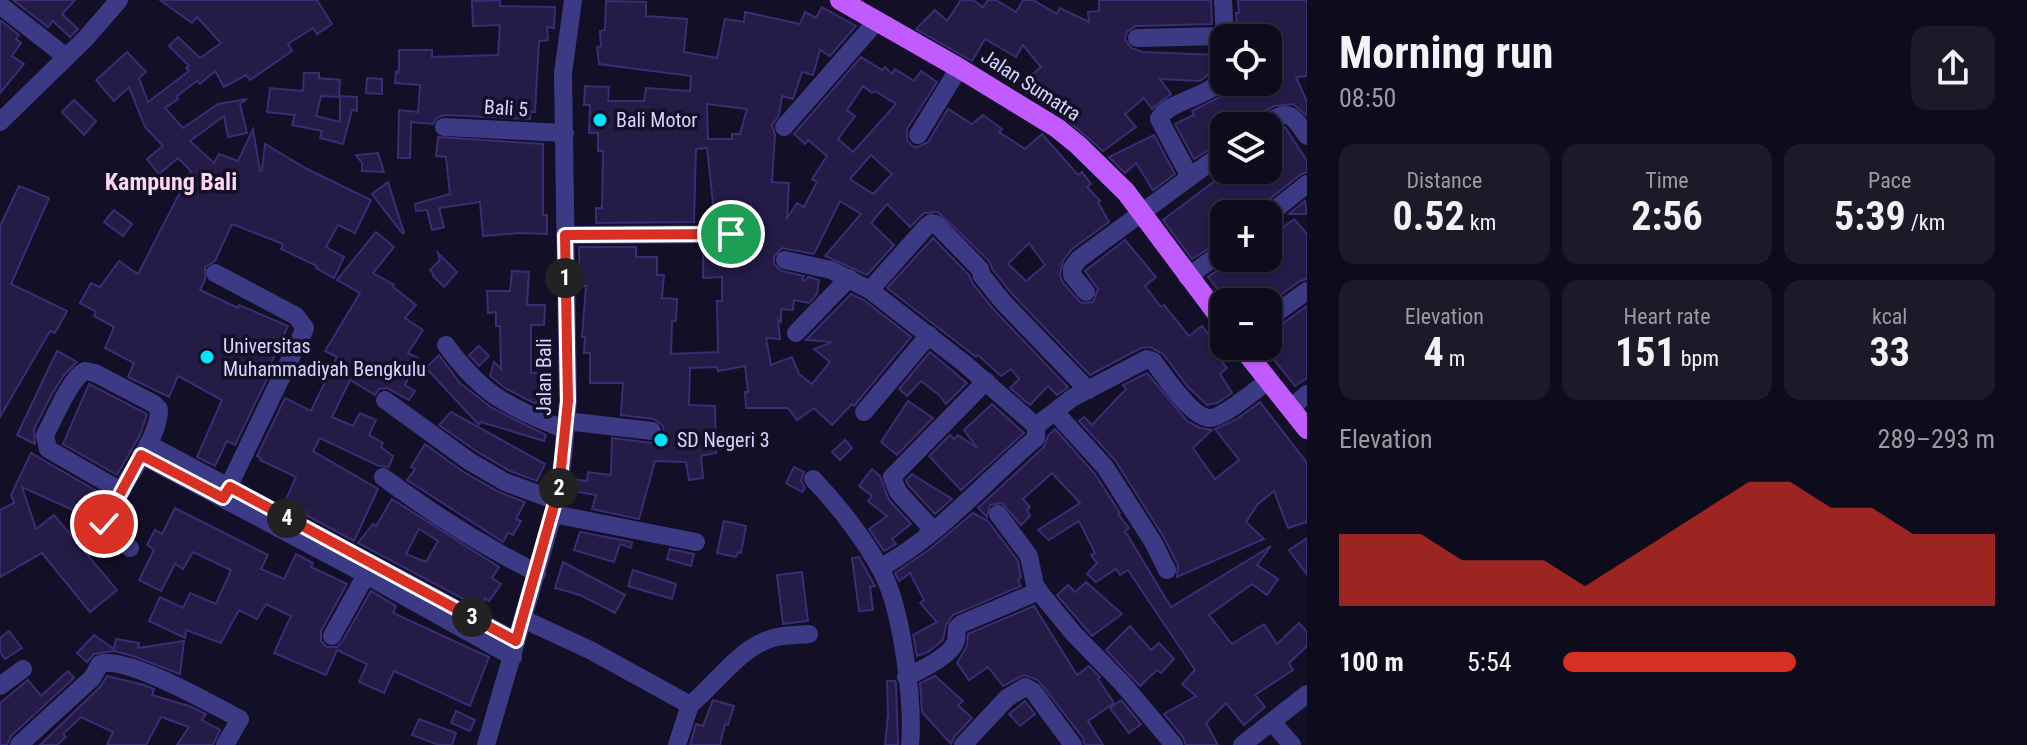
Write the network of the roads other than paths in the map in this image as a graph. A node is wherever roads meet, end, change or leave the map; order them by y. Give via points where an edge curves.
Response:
1 (119, 0) edge
2 (573, 0) edge
3 (840, 0) edge
4 (1223, 0) edge
5 (0, 5) edge
6 (876, 22) junction
7 (1224, 24) edge
8 (1210, 37) edge
9 (1137, 38) dead end
10 (65, 56) junction
11 (959, 68) junction
12 (1210, 90) edge
13 (1282, 115) edge
14 (0, 122) edge
15 (444, 127) dead end
16 (784, 127) dead end
17 (565, 133) junction
18 (918, 135) dead end
19 (1307, 136) edge
20 (1210, 162) edge
21 (1190, 177) junction
22 (1307, 184) edge
23 (1282, 204) edge
24 (1142, 212) junction
25 (731, 234) dead end
26 (565, 235) junction
27 (785, 260) dead end
28 (1210, 261) edge
29 (215, 273) dead end
30 (1187, 277) junction
31 (849, 278) junction
32 (870, 290) junction
33 (1307, 291) edge
34 (1086, 292) dead end
35 (1210, 306) edge
36 (1282, 309) edge
37 (796, 333) dead end
38 (929, 335) junction
39 (446, 345) dead end
40 (1252, 360) edge
41 (986, 381) junction
42 (1268, 381) junction
43 (1088, 390) junction
44 (1307, 394) edge
45 (385, 400) dead end
46 (1291, 408) junction
47 (864, 412) dead end
48 (1055, 412) junction
49 (566, 426) junction
50 (1036, 426) junction
51 (1307, 429) edge
52 (652, 431) dead end
53 (144, 449) junction
54 (383, 477) dead end
55 (813, 479) dead end
56 (121, 491) junction
57 (226, 493) junction
58 (555, 507) junction
59 (998, 514) dead end
60 (934, 531) junction
61 (696, 542) dead end
62 (130, 548) dead end
63 (884, 566) junction
64 (1167, 570) dead end
65 (537, 573) junction
66 (366, 575) junction
67 (1039, 591) junction
68 (523, 619) junction
69 (809, 634) dead end
70 (332, 636) dead end
71 (515, 649) junction
72 (23, 669) dead end
73 (912, 674) junction
74 (0, 686) edge
75 (1307, 694) edge
76 (690, 705) junction
77 (1272, 722) junction
78 (19, 745) edge
79 (225, 745) edge
80 (486, 745) edge
81 (677, 745) edge
82 (910, 745) edge
83 (963, 745) edge
84 (1073, 745) edge
85 (1174, 745) edge
86 (1242, 745) edge
87 (1292, 745) edge

1 - 10 street
2 - 17 street, Jalan Bali via 563,73
3 - 6 main road, Jalan Sumatra
4 - 7 street
5 - 10 street
6 - 11 main road, Jalan Sumatra
6 - 16 street
8 - 9 street
10 - 14 street
11 - 18 street
11 - 24 main road, Jalan Sumatra via 1057,128 1100,164
12 - 21 street via 1159,119
13 - 19 street via 1294,118
15 - 17 street, Bali 5
17 - 26 street, Jalan Bali
20 - 21 street
21 - 24 street
22 - 23 street
24 - 30 main road, Jalan Sumatra
24 - 34 street via 1072,268
25 - 26 street
26 - 49 street, Jalan Bali
27 - 31 street
28 - 30 street
29 - 57 street via 296,316 305,328
30 - 35 main road, Jalan Sumatra
31 - 32 street
31 - 37 street
32 - 38 street
32 - 43 street via 926,227 936,224
33 - 36 street
38 - 41 street
38 - 47 street
39 - 49 street via 495,398
40 - 42 main road
41 - 50 street
41 - 60 street via 892,477 898,492
42 - 43 street via 1211,418 1195,413 1151,359
42 - 46 main road
43 - 48 street
44 - 46 street
45 - 58 street via 469,461
46 - 51 main road
48 - 50 street
48 - 64 street via 1105,467
49 - 52 street
49 - 58 street, Jalan Bali
50 - 60 street via 1036,438
53 - 56 street
53 - 56 street via 160,414 157,406 95,373 79,374 45,435 45,445
53 - 57 street
54 - 65 street
55 - 63 street
56 - 62 street via 104,525
57 - 66 street
57 - 71 street
58 - 61 street
58 - 65 street, Jalan Bali
59 - 67 street via 1029,556
60 - 63 street
63 - 73 street
65 - 68 street, Jalan Bali
66 - 70 street
66 - 71 street
67 - 73 street via 961,624 954,645
67 - 85 street
68 - 71 street, Jalan Bali
68 - 76 street
69 - 76 street via 761,643
71 - 80 street, Jalan Bali
72 - 74 street
73 - 82 street
75 - 77 street
76 - 81 street
77 - 86 street
77 - 87 street
78 - 79 street via 108,662 173,685 240,719
83 - 84 street via 1007,698 1025,687 1033,690

